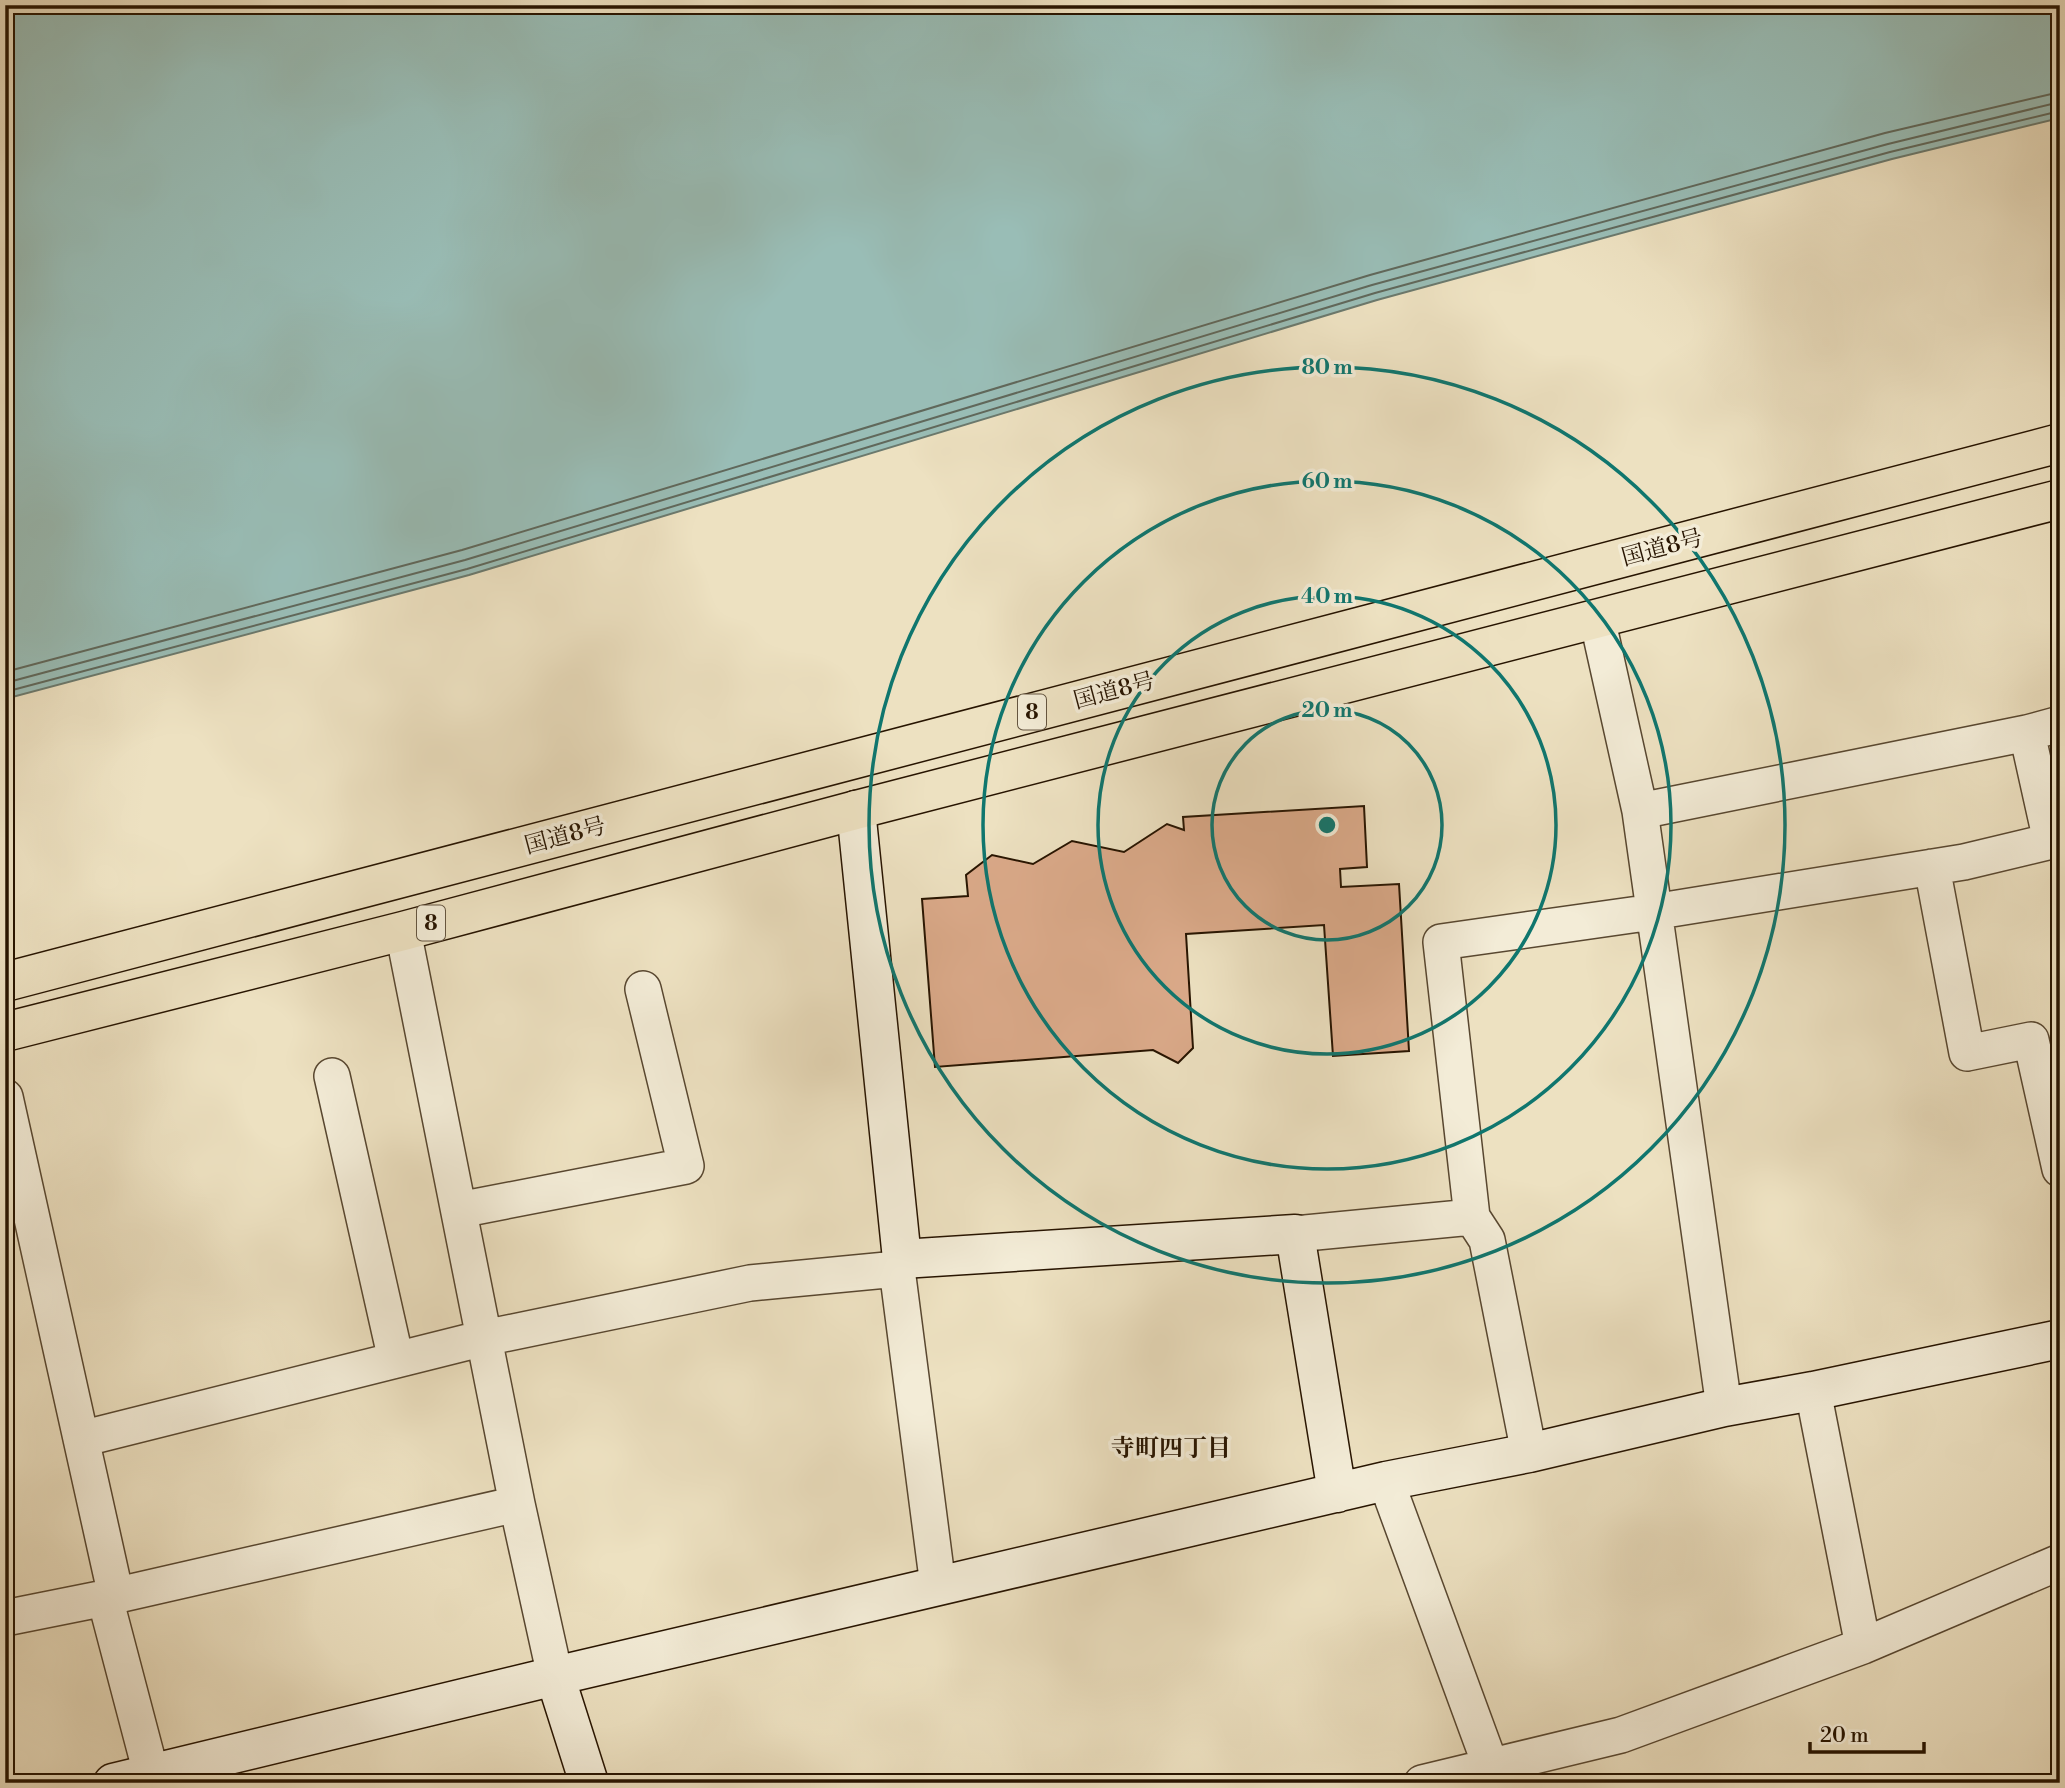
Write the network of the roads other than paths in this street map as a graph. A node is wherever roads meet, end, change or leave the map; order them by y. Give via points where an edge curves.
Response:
1 (2060, 443) edge
2 (2060, 499) edge
3 (1597, 618) junction
4 (2060, 724) edge
5 (2026, 733) junction
6 (856, 810) junction
7 (1640, 811) junction
8 (2055, 840) edge
9 (1932, 867) junction
10 (1653, 912) junction
11 (402, 931) junction
12 (5, 982) edge
13 (643, 989) dead end
14 (5, 1032) edge
15 (332, 1076) dead end
16 (5, 1097) edge
17 (2060, 1169) edge
18 (459, 1210) junction
19 (1472, 1217) junction
20 (1295, 1234) junction
21 (900, 1264) junction
22 (484, 1338) junction
23 (2060, 1339) edge
24 (396, 1360) junction
25 (1813, 1391) junction
26 (1724, 1407) junction
27 (81, 1439) junction
28 (1529, 1452) junction
29 (1386, 1481) junction
30 (1337, 1493) junction
31 (517, 1504) junction
32 (2060, 1562) edge
33 (938, 1586) junction
34 (110, 1597) junction
35 (5, 1618) edge
36 (1863, 1646) junction
37 (555, 1676) junction
38 (1496, 1772) edge
39 (151, 1773) junction
40 (113, 1783) edge
41 (589, 1783) edge
42 (1422, 1783) edge

1 - 12 highway, 国道8号 / 8
2 - 3 highway, 8
3 - 6 highway, 8
3 - 7 street
4 - 5 street
5 - 7 street
5 - 8 street
6 - 11 highway, 8
6 - 21 street
7 - 10 street
8 - 9 street
9 - 10 street
9 - 17 street via 1967,1053 2031,1040
10 - 19 street via 1441,942
10 - 26 street
11 - 14 highway, 8
11 - 18 street
13 - 18 street via 686,1166
15 - 24 street
16 - 27 street
18 - 22 street
19 - 20 street
19 - 28 street via 1487,1240
20 - 21 street
20 - 30 street
21 - 22 street via 750,1283
21 - 33 street
22 - 24 street
22 - 31 street
23 - 25 street
24 - 27 street
25 - 26 street
25 - 36 street
26 - 28 street
27 - 34 street
28 - 29 street
29 - 30 street
29 - 38 street
30 - 33 street
31 - 34 street
31 - 37 street
32 - 36 street
33 - 37 street
34 - 35 street
34 - 39 street
36 - 38 street via 1621,1735
37 - 39 street
37 - 41 street
38 - 42 street
39 - 40 street

